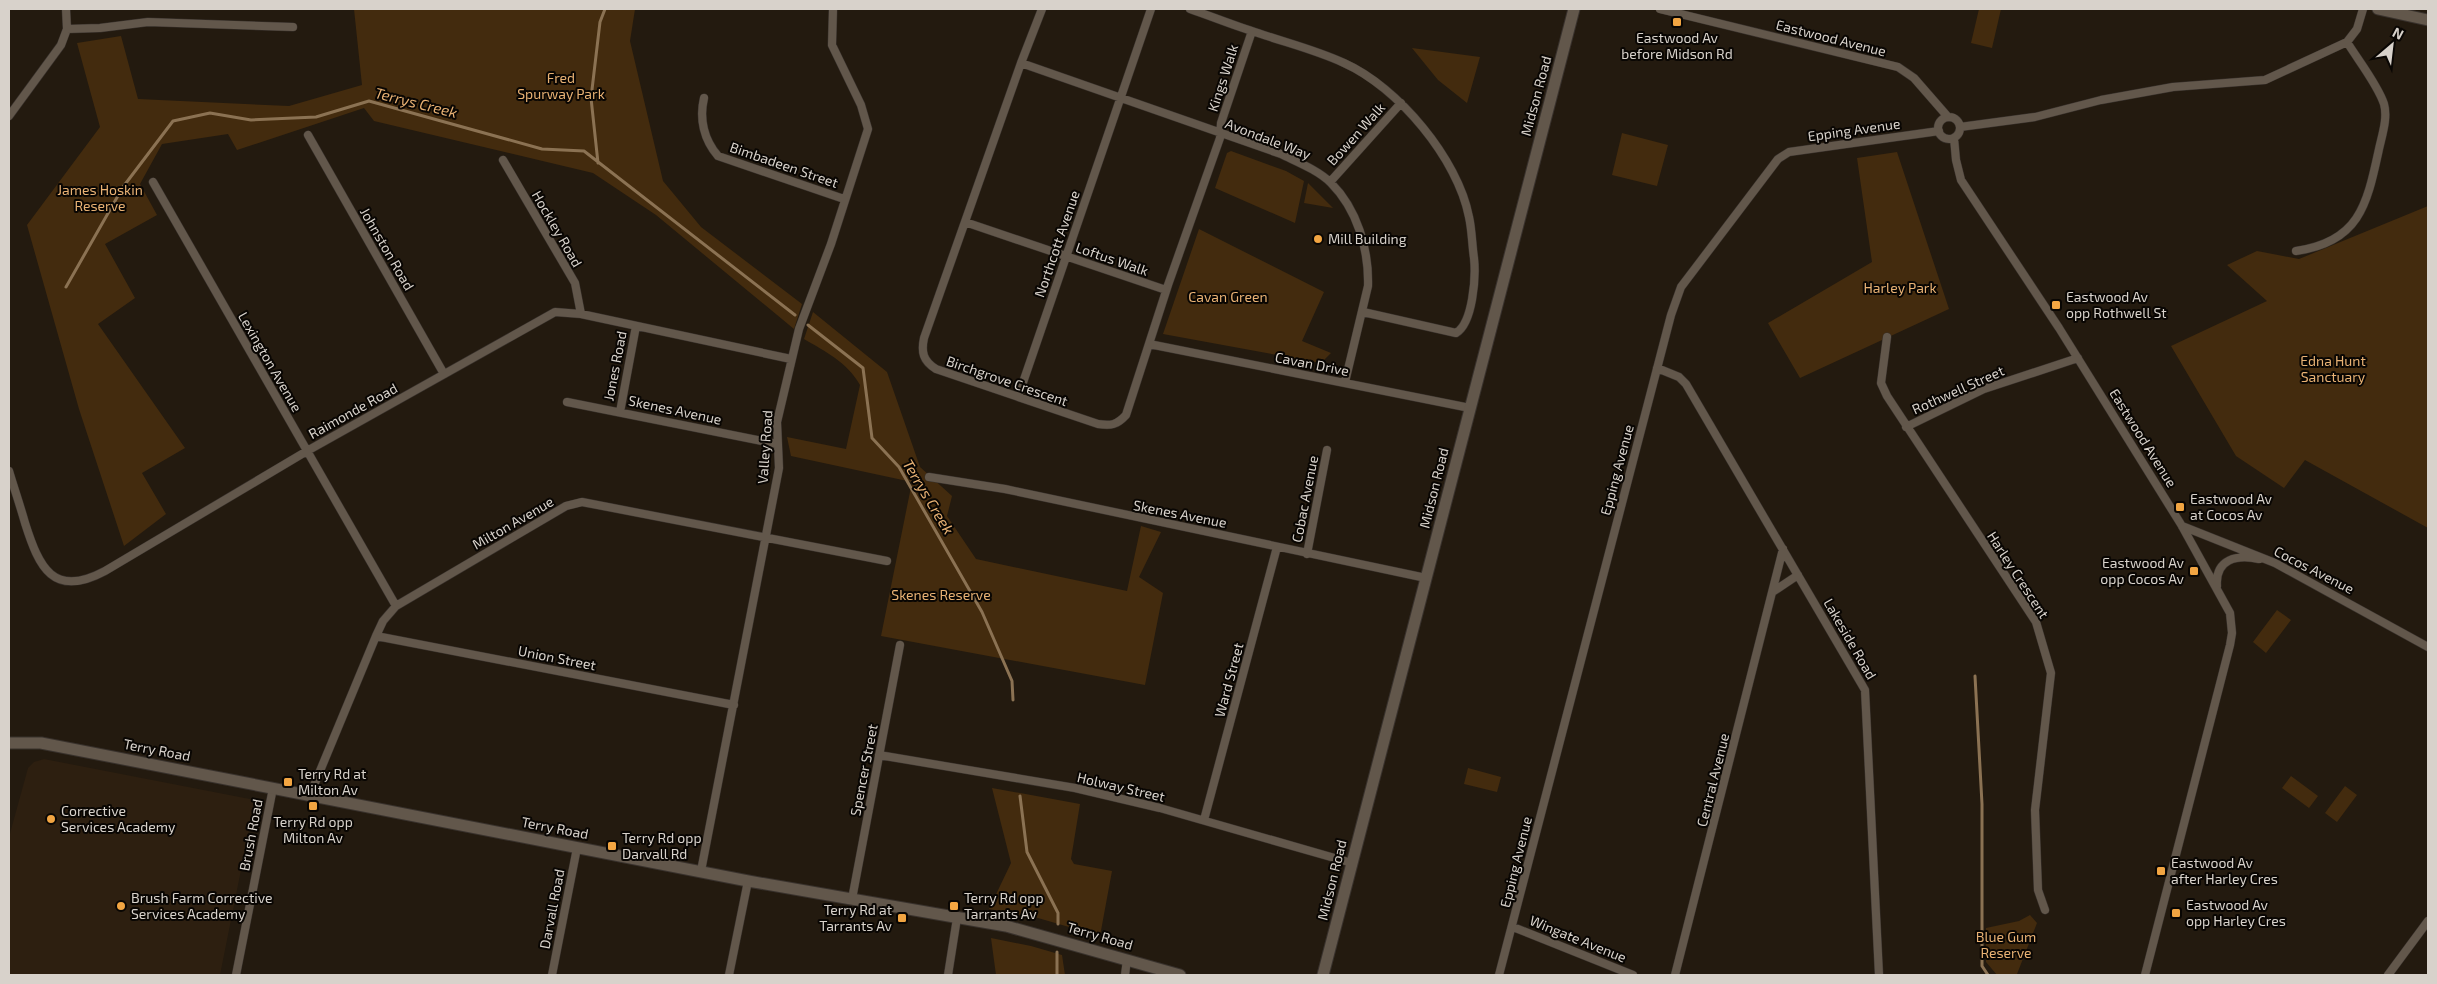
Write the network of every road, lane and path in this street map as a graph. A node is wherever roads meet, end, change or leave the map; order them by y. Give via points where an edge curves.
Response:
1 (66, 9) edge
2 (833, 9) edge
3 (1042, 9) edge
4 (1151, 9) edge
5 (1190, 9) edge
6 (1574, 9) edge
7 (1660, 9) edge
8 (2364, 9) edge
9 (2378, 9) edge
10 (2428, 20) edge
11 (293, 27) dead end
12 (67, 30) junction
13 (1252, 31) junction
14 (2347, 42) junction
15 (1021, 63) junction
16 (704, 98) dead end
17 (1121, 99) junction
18 (1402, 103) junction
19 (9, 116) edge
20 (1948, 117) junction
21 (1960, 127) junction
22 (1939, 131) junction
23 (1220, 133) junction
24 (308, 136) dead end
25 (1954, 138) junction
26 (503, 160) dead end
27 (153, 182) dead end
28 (1330, 182) junction
29 (844, 200) junction
30 (965, 222) junction
31 (2296, 251) dead end
32 (1066, 257) junction
33 (1166, 290) junction
34 (1363, 312) junction
35 (581, 314) junction
36 (636, 326) junction
37 (1887, 337) dead end
38 (1150, 344) junction
39 (2078, 358) junction
40 (791, 359) junction
41 (1657, 368) junction
42 (444, 374) junction
43 (1345, 382) junction
44 (1018, 397) junction
45 (568, 402) dead end
46 (1470, 408) junction
47 (620, 412) junction
48 (1906, 427) junction
49 (778, 444) junction
50 (1327, 450) dead end
51 (307, 451) junction
52 (9, 471) edge
53 (929, 477) dead end
54 (11, 485) edge
55 (2182, 526) junction
56 (765, 538) junction
57 (1277, 547) junction
58 (1783, 549) junction
59 (1307, 554) junction
60 (888, 560) dead end
61 (2275, 563) junction
62 (1798, 575) junction
63 (1426, 578) junction
64 (1774, 591) junction
65 (2219, 593) junction
66 (396, 606) junction
67 (376, 636) junction
68 (900, 645) dead end
69 (2428, 647) edge
70 (734, 705) junction
71 (9, 743) edge
72 (879, 755) junction
73 (273, 788) junction
74 (310, 795) junction
75 (1204, 820) junction
76 (577, 848) junction
77 (1352, 863) junction
78 (701, 871) junction
79 (748, 881) junction
80 (852, 899) junction
81 (2045, 910) dead end
82 (957, 918) junction
83 (2428, 921) edge
84 (1513, 927) junction
85 (1128, 959) junction
86 (236, 975) edge
87 (552, 975) edge
88 (729, 975) edge
89 (948, 975) edge
90 (1125, 975) edge
91 (1180, 975) edge
92 (1323, 975) edge
93 (1499, 975) edge
94 (1634, 975) edge
95 (1676, 975) edge
96 (1879, 975) edge
97 (2145, 975) edge
98 (2388, 975) edge

1 - 12 street
2 - 29 street, Valley Road via 832,45 861,105 868,129
3 - 15 street, Birchgrove Crescent
4 - 17 street, Northcott Avenue
5 - 13 street
6 - 46 street, Midson Road
7 - 20 street, Eastwood Avenue via 1898,68 1914,78
8 - 14 street via 2357,29
9 - 10 street
11 - 12 street via 148,22
12 - 19 street via 60,45
13 - 18 street via 1346,63
13 - 23 street, Kings Walk
14 - 21 street via 2265,80 2173,87 2101,100 2035,117
14 - 31 street via 2382,98 2386,112 2371,186 2366,204 2347,231 2332,242
15 - 17 street, Avondale Way
15 - 30 street, Birchgrove Crescent
16 - 29 street, Bimbadeen Street via 701,110 704,133 718,156
17 - 23 street, Avondale Way
17 - 32 street, Northcott Avenue
18 - 28 street, Bowen Walk
18 - 34 street via 1432,138 1458,183 1469,216 1473,292 1466,324 1456,333
20 - 21 street via 1957,121
20 - 22 street via 1940,124
21 - 25 street
22 - 25 street via 1945,138
22 - 41 street, Epping Avenue via 1789,152 1778,159 1682,287
23 - 28 street, Avondale Way via 1299,162
23 - 33 street, Birchgrove Crescent
24 - 42 street, Johnston Road
25 - 39 street, Eastwood Avenue via 1961,180
26 - 35 street, Hockley Road via 575,283
27 - 51 street, Lexington Avenue
28 - 34 street, Avondale Way via 1350,209 1365,247 1368,286
29 - 40 street, Valley Road via 831,244 802,316
30 - 32 street, Loftus Walk
30 - 44 street, Birchgrove Crescent via 922,351 927,364 936,369
32 - 33 street, Loftus Walk
32 - 44 street, Northcott Avenue
33 - 38 street, Birchgrove Crescent
34 - 43 street, Avondale Way
35 - 36 street, Raimonde Road
35 - 42 street, Raimonde Road via 555,312
36 - 40 street, Raimonde Road
36 - 47 street, Jones Road
37 - 48 street, Harley Crescent via 1881,382
38 - 43 street, Cavan Drive
38 - 44 street, Birchgrove Crescent via 1126,415 1111,426 1085,421
39 - 48 street, Rothwell Street via 1984,389
39 - 55 street, Eastwood Avenue
40 - 49 street, Valley Road via 777,422
41 - 58 street, Lakeside Road via 1679,377 1686,384
41 - 84 street, Epping Avenue
42 - 51 street, Raimonde Road
43 - 46 street, Cavan Drive
45 - 47 street, Skenes Avenue
46 - 63 street, Midson Road
47 - 49 street, Skenes Avenue
48 - 81 street, Harley Crescent via 2036,622 2048,662 2050,685 2035,810 2038,890
49 - 56 street, Valley Road via 779,468
50 - 59 street, Cobac Avenue
51 - 54 street, Raimonde Road via 105,571 76,582 61,580 45,570 35,555
51 - 66 street, Lexington Avenue
52 - 54 street, Raimonde Road
53 - 57 street, Skenes Avenue via 1005,489
55 - 61 street, Cocos Avenue
55 - 65 street, Eastwood Avenue
56 - 60 street, Milton Avenue
56 - 66 street, Milton Avenue via 582,502 566,506
56 - 70 street, Valley Road
57 - 59 street, Skenes Avenue
57 - 75 street, Ward Street
58 - 62 street, Lakeside Road
58 - 64 street, Central Avenue
59 - 63 street, Skenes Avenue
61 - 65 street via 2245,556 2231,559 2217,577
61 - 69 street, Cocos Avenue
62 - 64 street
62 - 96 street, Lakeside Road via 1865,690
63 - 77 street, Midson Road
64 - 95 street, Central Avenue
65 - 97 street, Eastwood Avenue via 2230,613 2232,633
66 - 67 street, Milton Avenue
67 - 70 street, Union Street
67 - 74 street, Milton Avenue
68 - 72 street, Spencer Street
70 - 78 street, Valley Road
71 - 73 street, Terry Road via 41,743
72 - 75 street, Holway Street via 1075,788
72 - 80 street, Spencer Street
73 - 74 street, Terry Road
73 - 86 street, Brush Road
74 - 76 street, Terry Road
75 - 77 street, Holway Street
76 - 78 street, Terry Road
76 - 87 street, Darvall Road
77 - 92 street, Midson Road
78 - 79 street, Terry Road
79 - 80 street, Terry Road
79 - 88 street
80 - 82 street, Terry Road
82 - 85 street, Terry Road via 1028,931
82 - 89 street
83 - 98 street
84 - 93 street, Epping Avenue
84 - 94 street, Wingate Avenue
85 - 90 street
85 - 91 street, Terry Road

